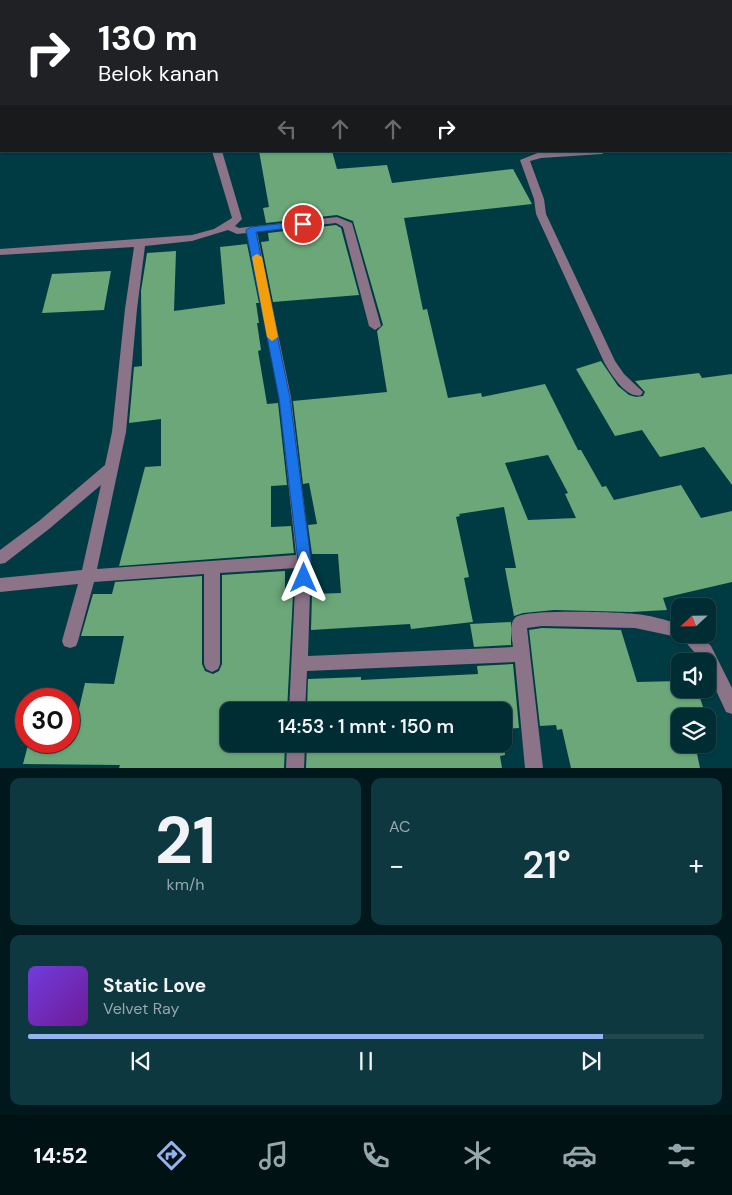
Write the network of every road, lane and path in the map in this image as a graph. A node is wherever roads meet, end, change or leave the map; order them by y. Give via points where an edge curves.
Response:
1 (217, 152) edge
2 (592, 152) edge
3 (230, 227) junction
4 (251, 230) junction
5 (140, 243) junction
6 (0, 252) edge
7 (375, 326) dead end
8 (637, 392) dead end
9 (112, 467) junction
10 (0, 558) edge
11 (304, 561) junction
12 (212, 567) junction
13 (88, 576) junction
14 (0, 585) edge
15 (671, 629) edge
16 (70, 641) dead end
17 (697, 643) edge
18 (522, 654) junction
19 (212, 664) dead end
20 (300, 664) junction
21 (298, 702) edge
22 (732, 706) edge
23 (295, 752) edge
24 (294, 768) edge
25 (534, 768) edge

1 - 3 street via 237,220
2 - 8 street via 529,158 525,160 526,168 539,199 541,214 610,362 620,377
3 - 4 street via 237,231
3 - 5 street via 212,234
4 - 7 street via 337,220 348,225
4 - 11 street via 284,398
5 - 6 street
5 - 9 street via 120,432
9 - 10 street
9 - 13 street
11 - 12 street
11 - 20 street
12 - 13 street
12 - 19 street
13 - 14 street
13 - 16 street
15 - 18 street via 635,621 526,620 519,626
17 - 22 street via 705,651
18 - 20 street
18 - 25 street
20 - 21 street
23 - 24 street

